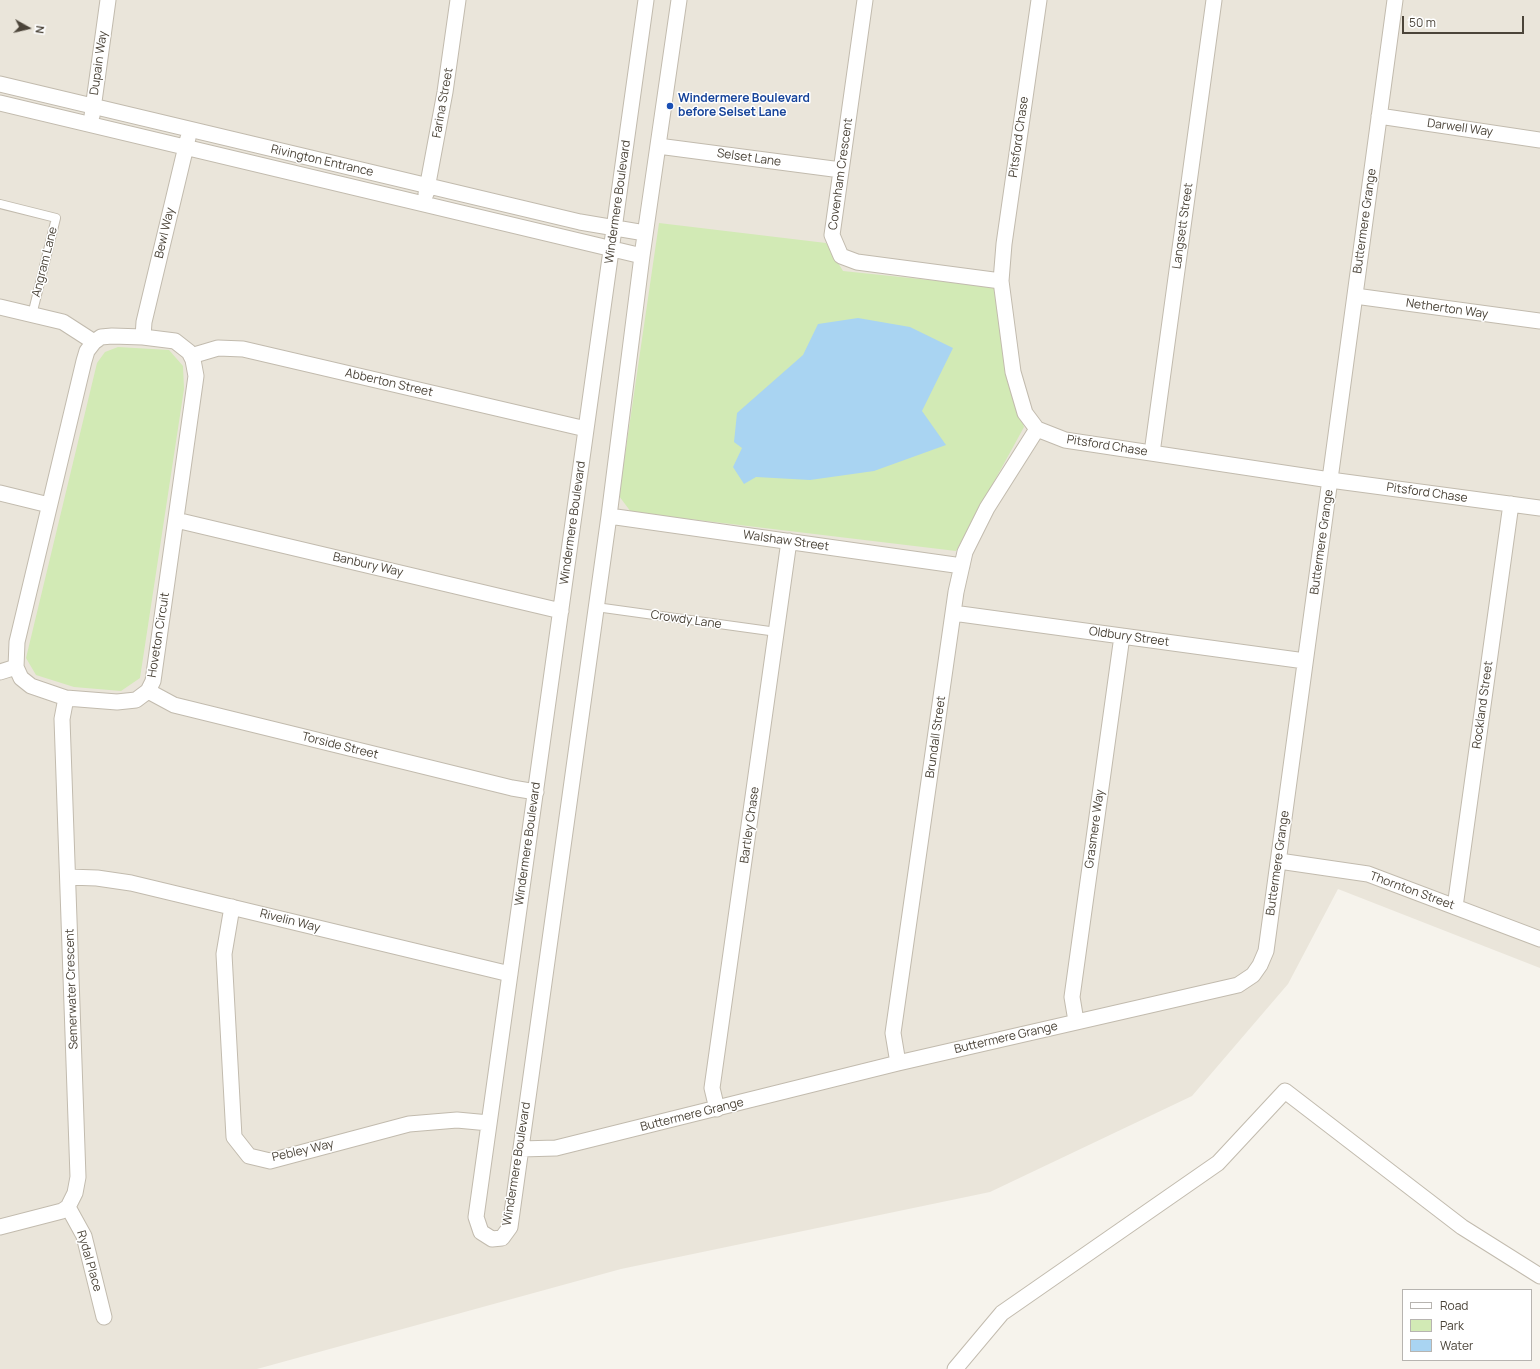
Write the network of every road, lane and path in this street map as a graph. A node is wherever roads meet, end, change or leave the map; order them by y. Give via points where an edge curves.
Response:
1 (108, 0) edge
2 (458, 0) edge
3 (646, 0) edge
4 (679, 0) edge
5 (865, 0) edge
6 (1039, 0) edge
7 (1214, 0) edge
8 (1395, 0) edge
9 (0, 84) edge
10 (0, 104) edge
11 (94, 107) junction
12 (1379, 116) junction
13 (91, 126) junction
14 (190, 130) junction
15 (1540, 140) edge
16 (658, 146) junction
17 (186, 148) junction
18 (841, 170) junction
19 (428, 186) junction
20 (0, 204) edge
21 (424, 205) junction
22 (614, 228) junction
23 (645, 233) junction
24 (612, 250) junction
25 (642, 256) junction
26 (1002, 282) junction
27 (1355, 296) junction
28 (0, 307) edge
29 (32, 315) junction
30 (1540, 321) edge
31 (142, 337) junction
32 (94, 342) junction
33 (191, 356) junction
34 (586, 429) junction
35 (1037, 429) junction
36 (1152, 453) junction
37 (1330, 480) junction
38 (0, 493) edge
39 (1511, 504) junction
40 (49, 505) junction
41 (1540, 508) edge
42 (609, 516) junction
43 (176, 520) junction
44 (789, 541) junction
45 (962, 566) junction
46 (596, 607) junction
47 (561, 611) junction
48 (953, 614) junction
49 (777, 632) junction
50 (1122, 636) junction
51 (1306, 661) junction
52 (16, 667) junction
53 (0, 672) edge
54 (148, 691) junction
55 (66, 698) junction
56 (536, 792) junction
57 (1279, 860) junction
58 (68, 876) junction
59 (232, 907) junction
60 (1455, 907) junction
61 (1540, 939) edge
62 (510, 974) junction
63 (1076, 1021) junction
64 (898, 1063) junction
65 (717, 1109) junction
66 (489, 1123) junction
67 (521, 1149) junction
68 (68, 1207) junction
69 (0, 1227) edge
70 (1540, 1276) edge
71 (104, 1317) dead end
72 (955, 1369) edge

1 - 11 street, Dupain Way
2 - 19 street, Farina Street
3 - 22 street, Windermere Boulevard
4 - 16 street, Windermere Boulevard
5 - 18 street, Covenham Crescent
6 - 26 street, Pitsford Chase via 1004,244
7 - 36 street, Langsett Street
8 - 12 street, Buttermere Grange
9 - 11 street, Rivington Entrance
10 - 13 street, Rivington Entrance
11 - 13 street, Dupain Way
11 - 14 street, Rivington Entrance
12 - 15 street, Darwell Way
12 - 27 street, Buttermere Grange
13 - 17 street, Rivington Entrance
14 - 17 street, Bewl Way
14 - 19 street, Rivington Entrance
16 - 18 street, Selset Lane
16 - 23 street, Windermere Boulevard
17 - 21 street, Rivington Entrance
17 - 31 street, Bewl Way
18 - 26 street, Covenham Crescent via 832,235 841,256 857,262
19 - 21 street, Farina Street
19 - 22 street, Rivington Entrance
20 - 29 lane, Angram Lane via 56,218
21 - 24 street, Rivington Entrance
22 - 23 street, Rivington Entrance
22 - 24 street, Windermere Boulevard
23 - 25 street, Windermere Boulevard
24 - 25 street, Rivington Entrance
24 - 34 street, Windermere Boulevard
25 - 42 street, Windermere Boulevard
26 - 35 street, Pitsford Chase via 1013,372 1025,413
27 - 30 street, Netherton Way
27 - 37 street, Buttermere Grange
28 - 29 street
29 - 32 street via 63,322
31 - 32 street via 101,337
31 - 33 street via 175,341
32 - 40 street via 87,351 84,361
33 - 34 street, Abberton Street via 218,348 243,349
33 - 43 street, Hoveton Circuit via 196,376
34 - 47 street, Windermere Boulevard
35 - 36 street, Pitsford Chase via 1065,440
35 - 45 street, Brundall Street via 987,508 965,552
36 - 37 street, Pitsford Chase
37 - 39 street, Pitsford Chase
37 - 51 street, Buttermere Grange
38 - 40 street
39 - 41 street, Pitsford Chase
39 - 60 street, Rockland Street
40 - 52 street via 16,642
42 - 44 street, Walshaw Street
42 - 46 street, Windermere Boulevard
43 - 47 street, Banbury Way
43 - 54 street, Hoveton Circuit via 153,681
44 - 45 street, Walshaw Street
44 - 49 street, Bartley Chase
45 - 48 street, Brundall Street
46 - 49 lane, Crowdy Lane
46 - 67 street, Windermere Boulevard
47 - 56 street, Windermere Boulevard
48 - 50 street, Oldbury Street
48 - 64 street, Brundall Street via 893,1033
49 - 65 street, Bartley Chase via 712,1088
50 - 51 street, Oldbury Street
50 - 63 street, Grasmere Way via 1072,997
51 - 57 street, Buttermere Grange
52 - 53 street
52 - 55 street, Hoveton Circuit via 22,678 31,686
54 - 55 street, Hoveton Circuit via 136,700 117,702
54 - 56 street, Torside Street via 174,705
55 - 58 street, Semerwater Crescent via 62,719
56 - 62 street, Windermere Boulevard
57 - 60 street, Thornton Street via 1368,874
57 - 63 street, Buttermere Grange via 1266,951 1253,975 1238,985
58 - 59 street, Rivelin Way via 131,883
58 - 68 street, Semerwater Crescent via 78,1177 75,1193
59 - 62 street, Rivelin Way
59 - 66 street, Pebley Way via 224,954 234,1137 249,1156 270,1160 409,1124 457,1120
60 - 61 street, Thornton Street
62 - 66 street, Windermere Boulevard
63 - 64 street, Buttermere Grange
64 - 65 street, Buttermere Grange
65 - 67 street, Buttermere Grange via 556,1148
66 - 67 street, Windermere Boulevard via 476,1217 481,1232 492,1239 502,1238 510,1227
68 - 69 street via 62,1211
68 - 71 street, Rydal Place via 84,1236
70 - 72 street via 1462,1227 1285,1091 1218,1163 1002,1313

